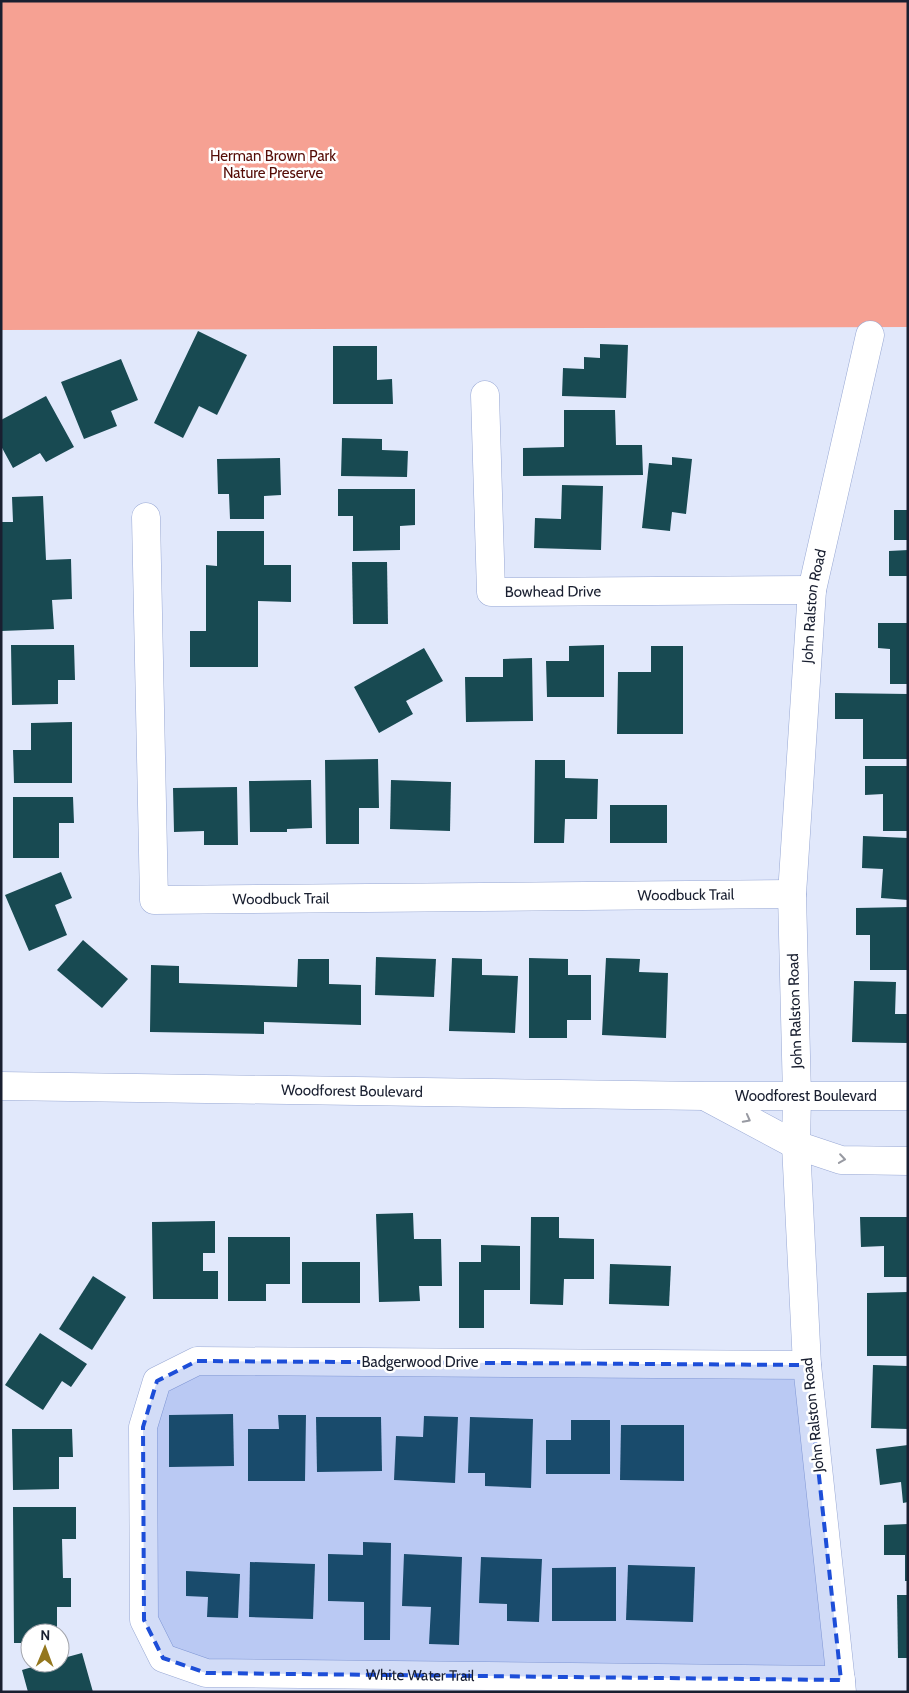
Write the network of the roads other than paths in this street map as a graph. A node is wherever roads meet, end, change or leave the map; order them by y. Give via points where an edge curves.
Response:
1 (870, 335) dead end
2 (485, 395) dead end
3 (146, 517) dead end
4 (812, 590) junction
5 (792, 894) junction
6 (1, 1086) edge
7 (704, 1096) junction
8 (797, 1096) junction
9 (908, 1096) edge
10 (796, 1145) junction
11 (908, 1161) edge
12 (807, 1365) junction
13 (143, 1500) joint
14 (841, 1686) edge

1 - 4 street, John Ralston Road
2 - 4 street, Bowhead Drive via 491,592
3 - 5 street, Woodbuck Trail via 154,900
4 - 5 street, John Ralston Road
5 - 8 street, John Ralston Road
6 - 7 street, Woodforest Boulevard
7 - 8 street, Woodforest Boulevard
7 -> 10 street, Woodforest Boulevard
8 - 9 street, Woodforest Boulevard
8 - 10 street, John Ralston Road
10 -> 11 street, Woodforest Boulevard via 841,1160
10 - 12 street, John Ralston Road
12 - 13 street, Badgerwood Drive via 197,1361 158,1381 143,1427
12 - 14 street, John Ralston Road
13 - 14 street, White Water Trail via 144,1620 164,1658 206,1673

